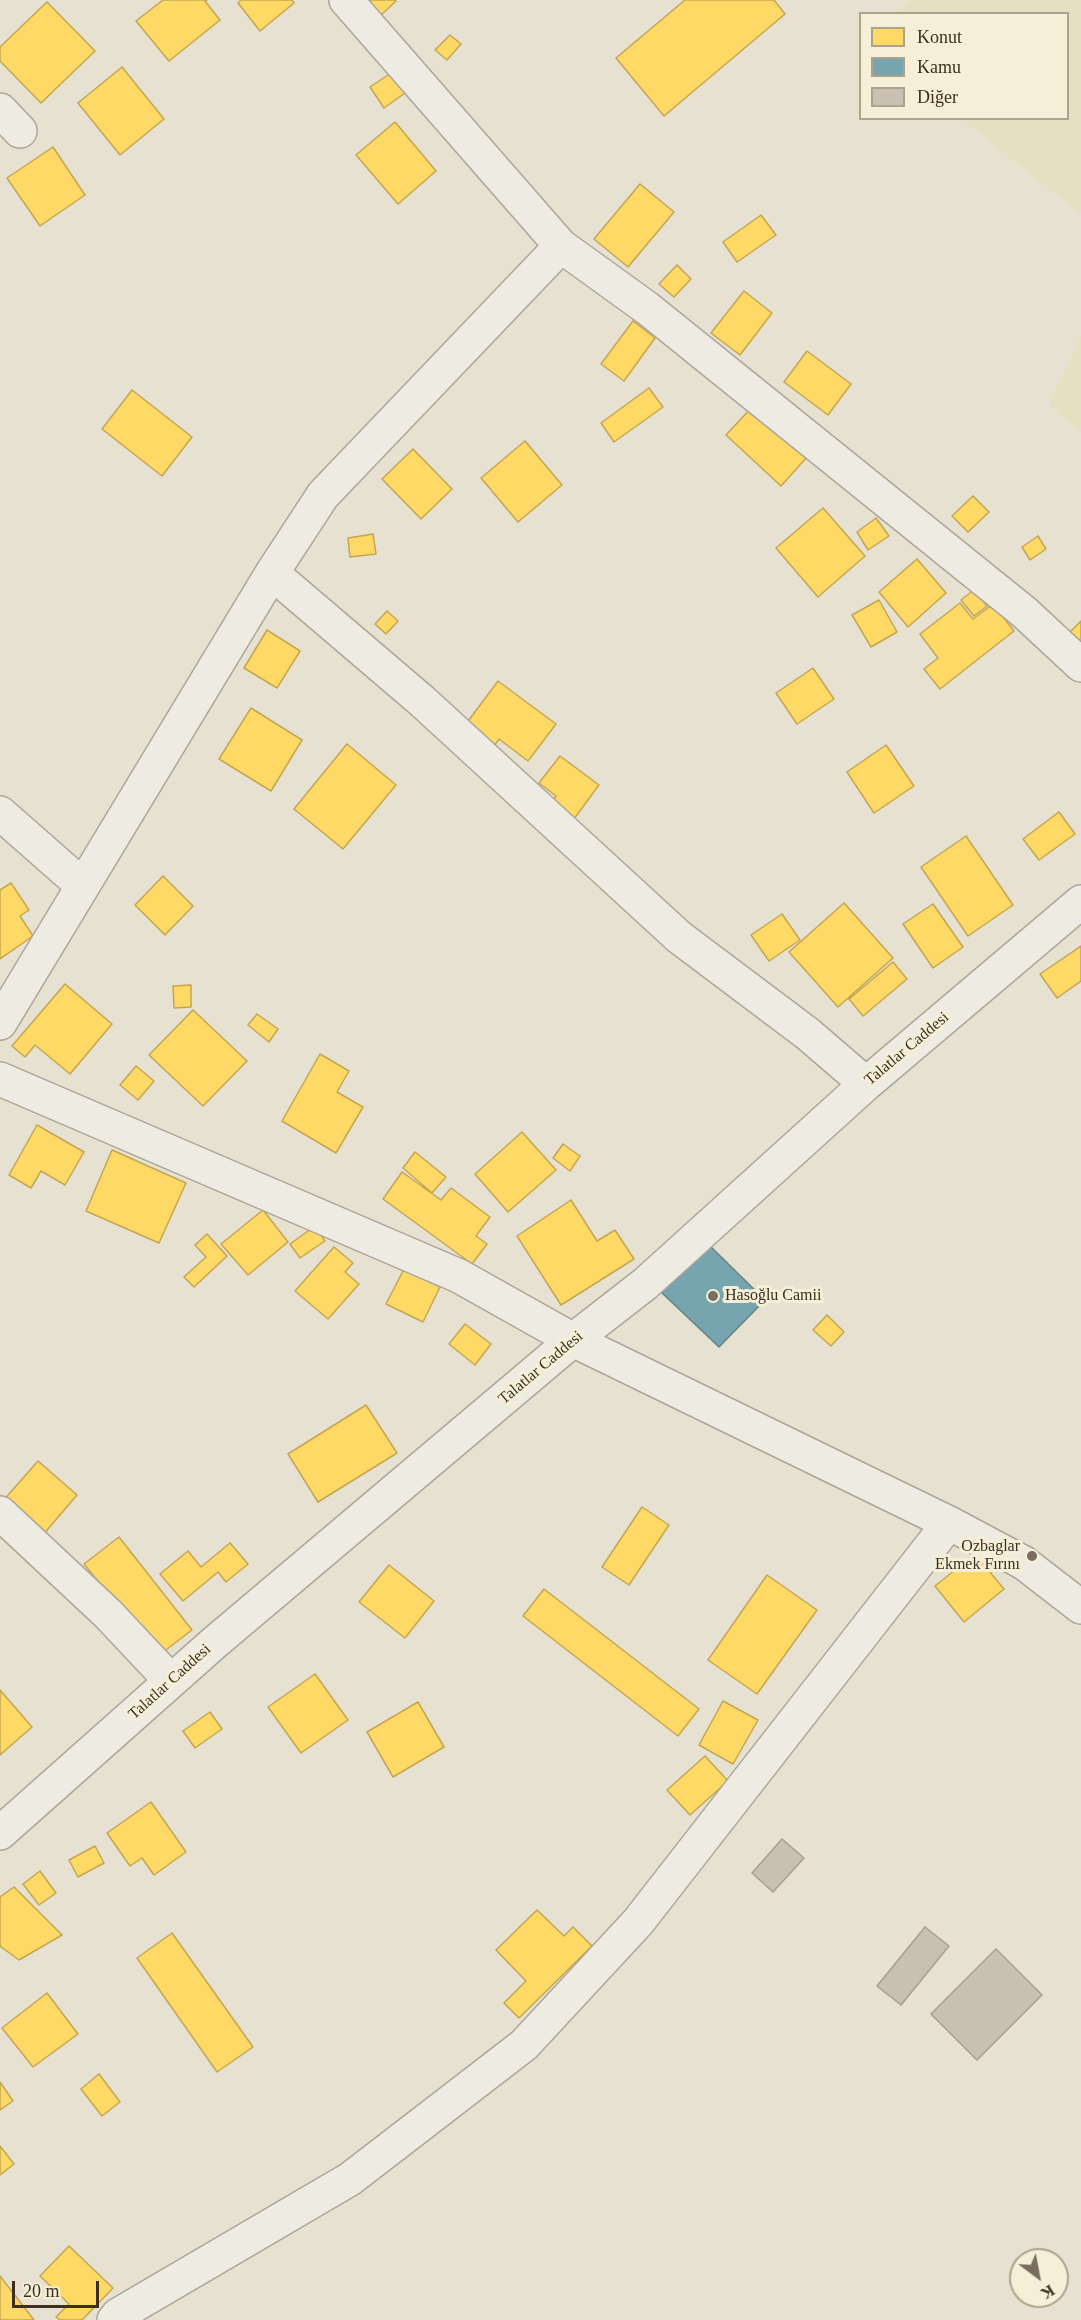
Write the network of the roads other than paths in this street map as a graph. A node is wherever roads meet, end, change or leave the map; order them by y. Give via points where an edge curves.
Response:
1 (346, 0) edge
2 (561, 246) junction
3 (272, 573) junction
4 (1081, 665) edge
5 (0, 813) edge
6 (83, 886) junction
7 (1081, 902) edge
8 (0, 1023) edge
9 (0, 1078) edge
10 (866, 1084) junction
11 (573, 1340) junction
12 (0, 1513) edge
13 (949, 1523) junction
14 (1081, 1607) edge
15 (171, 1681) junction
16 (0, 1833) edge
17 (114, 2320) edge

1 - 2 street
2 - 3 street via 324,495
2 - 4 street via 647,308 1024,612
3 - 6 street
3 - 10 street via 422,701 679,937 808,1034
5 - 6 street
6 - 8 street
7 - 10 street, Talatlar Caddesi
9 - 11 street via 459,1276
10 - 11 street, Talatlar Caddesi via 645,1284
11 - 13 street
11 - 15 street, Talatlar Caddesi
12 - 15 street via 108,1614
13 - 14 street via 1024,1563
13 - 17 street via 638,1922 524,2045 350,2179
15 - 16 street, Talatlar Caddesi

